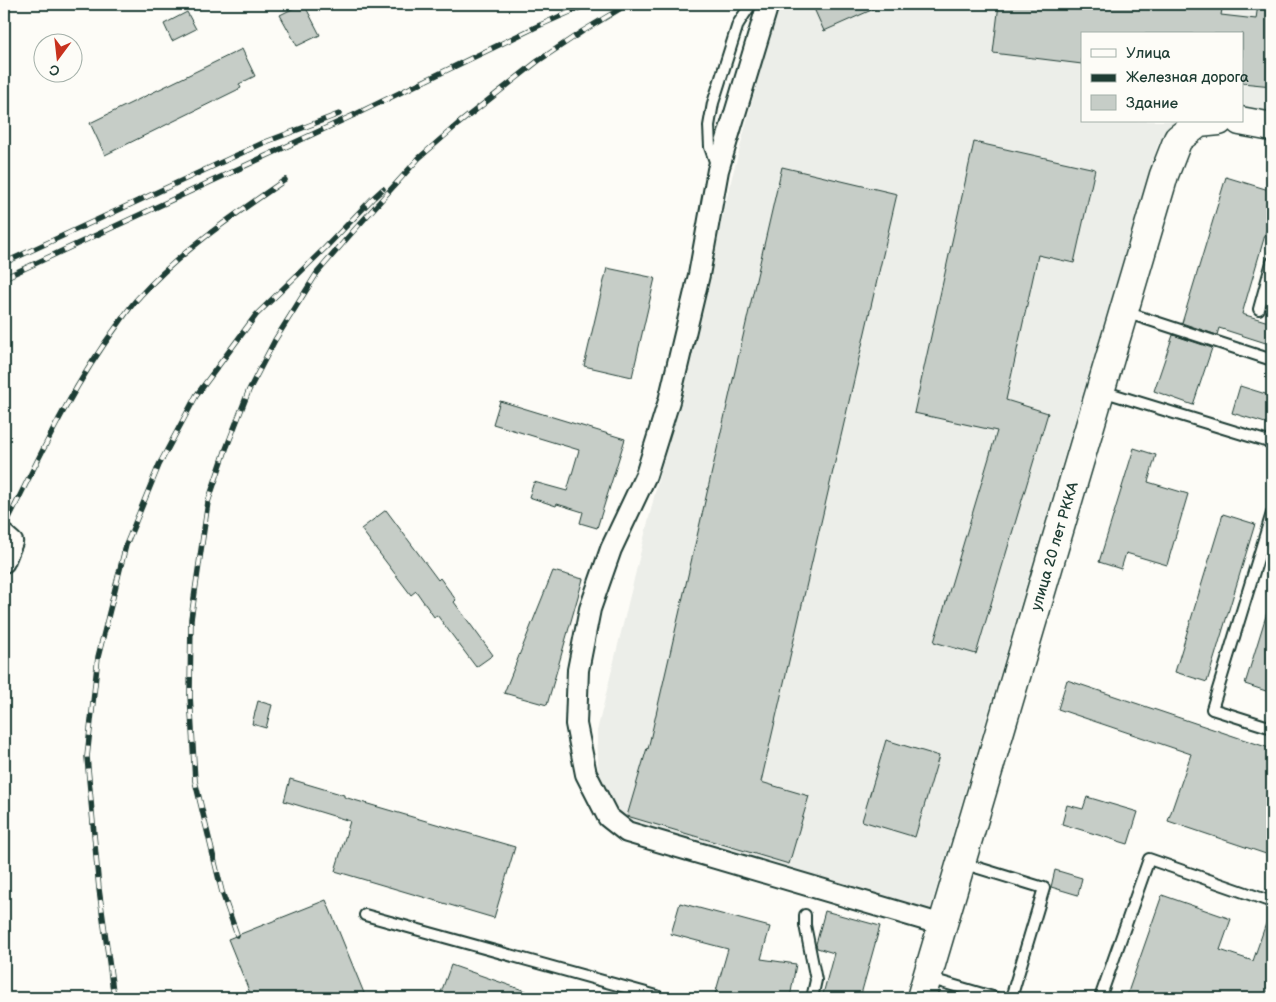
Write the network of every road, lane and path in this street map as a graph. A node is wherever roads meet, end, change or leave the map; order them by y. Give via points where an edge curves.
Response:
1 (751, 4) edge
2 (768, 4) edge
3 (1212, 122) edge
4 (1244, 122) edge
5 (1272, 127) edge
6 (718, 170) junction
7 (1272, 262) edge
8 (1259, 309) dead end
9 (1124, 311) junction
10 (1272, 360) edge
11 (1101, 391) junction
12 (1272, 443) edge
13 (1272, 513) edge
14 (4, 536) edge
15 (4, 562) edge
16 (1272, 728) edge
17 (961, 862) junction
18 (1272, 902) edge
19 (365, 915) dead end
20 (805, 915) dead end
21 (943, 925) junction
22 (924, 988) edge
23 (659, 998) edge
24 (812, 998) edge
25 (996, 998) edge
26 (1011, 998) edge
27 (1100, 998) edge

1 - 6 lane via 738,24 713,103 710,147
2 - 6 street
3 - 9 main road, улица 20 лет РККА via 1199,124 1178,139 1164,175
4 - 5 main road
6 - 21 street via 699,275 669,401 646,475 611,549 590,609 578,670 576,724 586,774 608,817 628,832
7 - 8 lane
9 - 10 lane
9 - 11 main road, улица 20 лет РККА
11 - 12 lane
11 - 17 main road, улица 20 лет РККА
13 - 16 lane via 1212,710
14 - 15 street via 12,542
17 - 21 main road, улица 20 лет РККА
17 - 26 lane via 1044,888
18 - 27 lane via 1149,859
19 - 23 lane
20 - 24 lane via 816,980
21 - 22 main road, улица 20 лет РККА
22 - 25 lane

